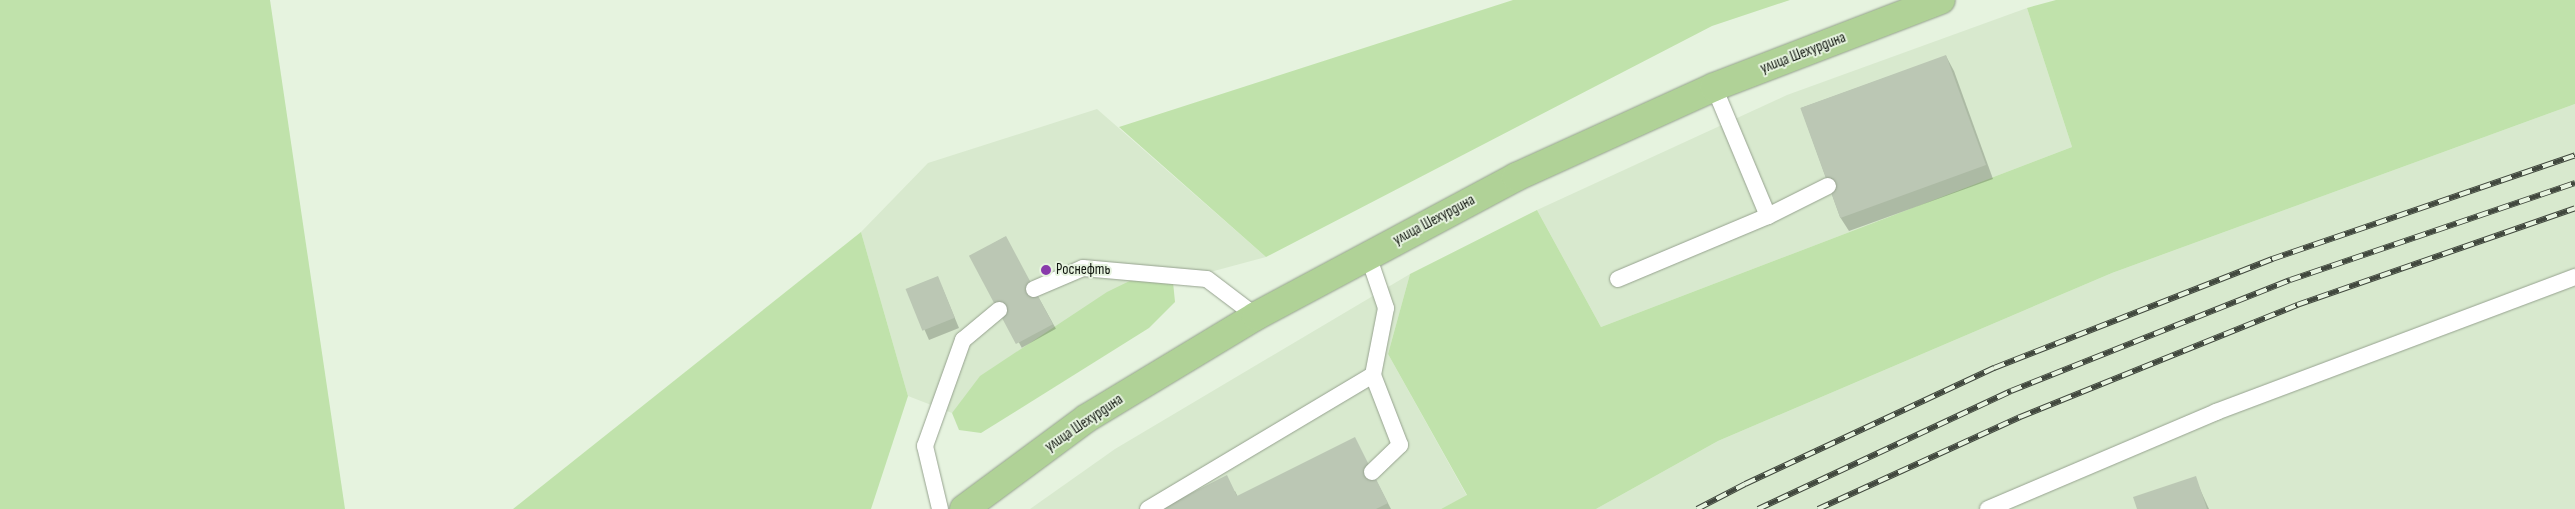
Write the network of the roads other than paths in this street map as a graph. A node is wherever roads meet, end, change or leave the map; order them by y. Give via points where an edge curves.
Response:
1 (1941, 0) edge
2 (1714, 87) junction
3 (1828, 186) dead end
4 (1768, 216) junction
5 (1368, 255) junction
6 (2575, 277) edge
7 (1618, 279) dead end
8 (1034, 289) dead end
9 (999, 310) dead end
10 (1256, 316) junction
11 (1373, 375) junction
12 (1372, 472) dead end
13 (940, 509) edge
14 (964, 509) edge
15 (1148, 509) edge
16 (1988, 509) edge

1 - 2 main road, улица Шехурдина
2 - 4 lane
2 - 5 main road, улица Шехурдина via 1516,177
3 - 4 lane
4 - 7 lane
5 - 10 main road, улица Шехурдина
5 - 11 lane via 1386,308
6 - 16 lane via 2216,412
8 - 10 lane via 1083,268 1207,279
9 - 13 lane via 963,340 925,446
10 - 14 main road, улица Шехурдина via 1087,418
11 - 12 lane via 1400,445
11 - 15 lane

